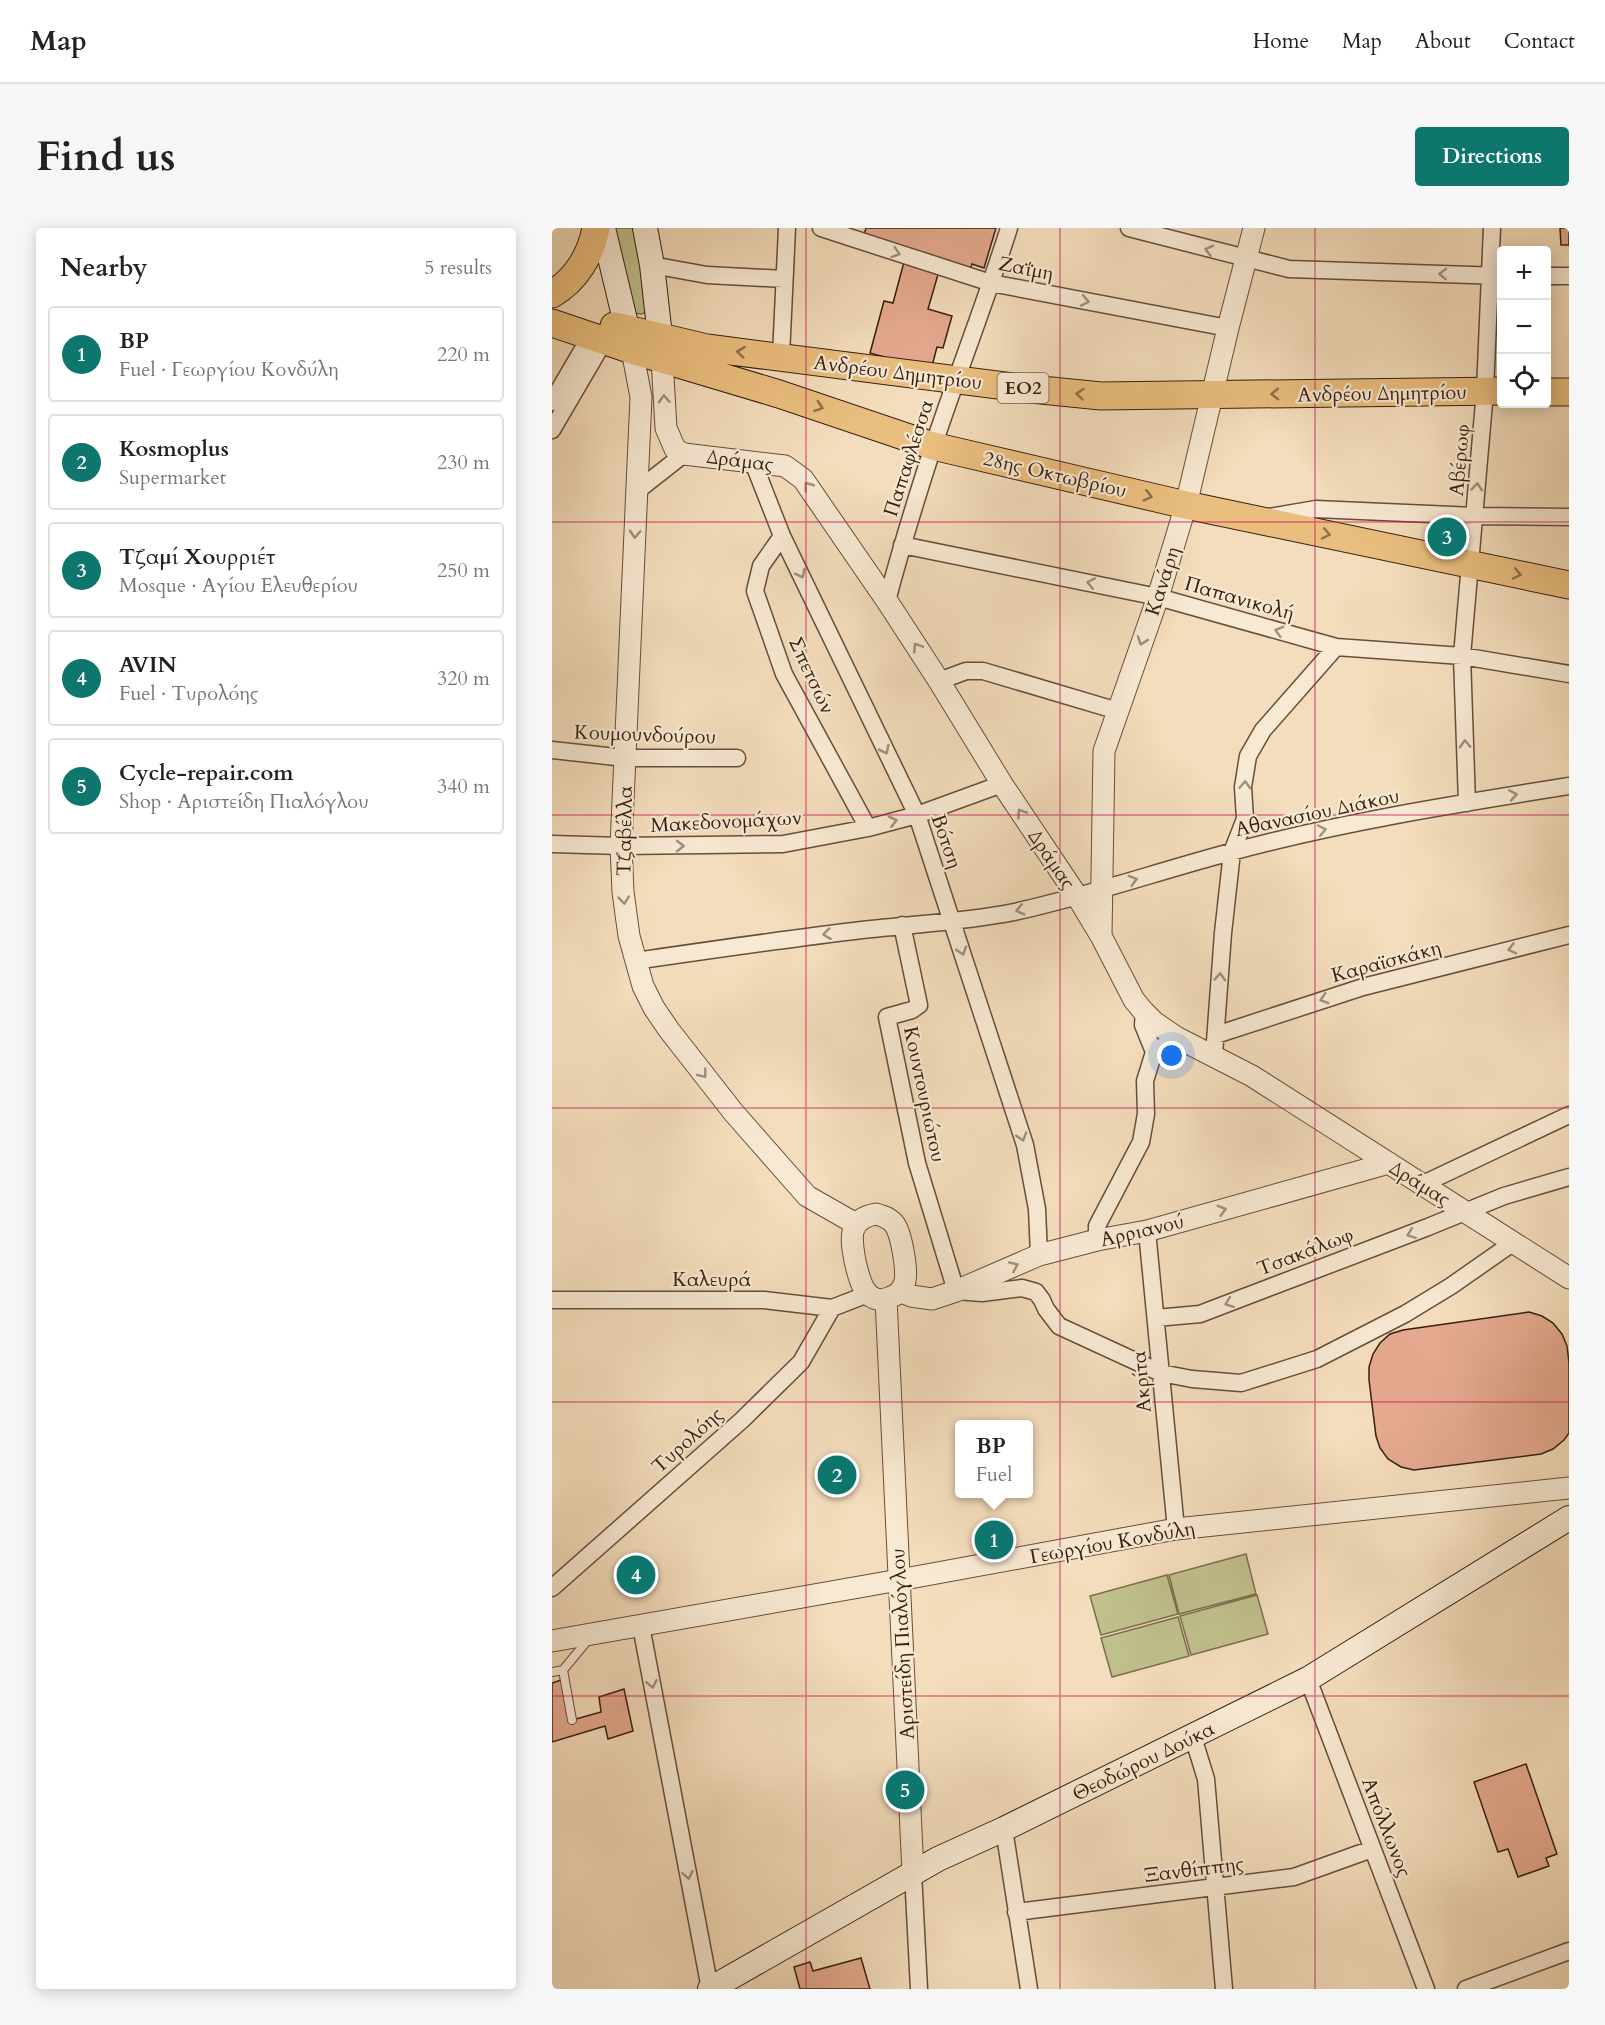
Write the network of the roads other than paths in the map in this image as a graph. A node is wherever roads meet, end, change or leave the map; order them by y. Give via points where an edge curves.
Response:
1 (596, 228) edge
2 (603, 228) edge
3 (645, 228) edge
4 (787, 228) edge
5 (821, 228) edge
6 (1009, 228) edge
7 (1129, 228) edge
8 (1254, 228) edge
9 (1492, 228) edge
10 (1246, 260) junction
11 (652, 265) junction
12 (1495, 276) edge
13 (1551, 276) edge
14 (1569, 276) edge
15 (784, 279) junction
16 (991, 284) junction
17 (552, 294) edge
18 (552, 305) edge
19 (552, 323) edge
20 (1228, 328) junction
21 (613, 340) junction
22 (661, 349) junction
23 (781, 356) junction
24 (956, 379) junction
25 (1493, 391) edge
26 (1551, 392) edge
27 (1569, 392) edge
28 (779, 394) junction
29 (1212, 396) junction
30 (552, 402) edge
31 (552, 430) edge
32 (933, 446) junction
33 (684, 454) junction
34 (753, 462) junction
35 (637, 491) junction
36 (1186, 505) junction
37 (1475, 516) junction
38 (1569, 517) edge
39 (1256, 519) junction
40 (782, 536) junction
41 (902, 545) junction
42 (1471, 565) junction
43 (1569, 585) edge
44 (1158, 597) junction
45 (887, 601) junction
46 (1336, 647) junction
47 (1462, 656) junction
48 (1569, 674) edge
49 (939, 681) junction
50 (1118, 711) junction
51 (552, 750) edge
52 (625, 758) junction
53 (737, 758) dead end
54 (1002, 784) junction
55 (1569, 786) edge
56 (1467, 802) junction
57 (916, 815) junction
58 (868, 828) junction
59 (552, 844) edge
60 (621, 846) junction
61 (1232, 852) junction
62 (1102, 889) junction
63 (1077, 896) junction
64 (952, 920) junction
65 (903, 925) junction
66 (1569, 935) edge
67 (1101, 936) junction
68 (635, 960) junction
69 (1144, 1012) junction
70 (1176, 1037) junction
71 (1215, 1045) junction
72 (1154, 1052) junction
73 (1569, 1115) edge
74 (1389, 1163) junction
75 (1569, 1177) edge
76 (1423, 1184) junction
77 (1466, 1212) junction
78 (856, 1224) junction
79 (1147, 1231) junction
80 (1097, 1240) junction
81 (1514, 1242) junction
82 (1039, 1255) junction
83 (1564, 1269) edge
84 (956, 1291) junction
85 (885, 1294) junction
86 (552, 1300) edge
87 (832, 1308) junction
88 (1156, 1318) junction
89 (1161, 1373) junction
90 (1569, 1488) edge
91 (1569, 1518) edge
92 (1176, 1529) junction
93 (899, 1580) junction
94 (552, 1588) edge
95 (641, 1626) junction
96 (592, 1635) junction
97 (552, 1641) edge
98 (563, 1670) junction
99 (552, 1672) edge
100 (1308, 1679) junction
101 (572, 1720) dead end
102 (1193, 1737) junction
103 (1004, 1829) junction
104 (1372, 1849) junction
105 (913, 1873) junction
106 (1215, 1888) junction
107 (1016, 1912) junction
108 (1569, 1951) edge
109 (710, 1989) edge
110 (919, 1989) edge
111 (1029, 1989) edge
112 (1224, 1989) edge
113 (1426, 1989) edge
114 (1466, 1989) edge

1 - 17 main road via 584,261 571,279
2 - 21 main road
3 - 11 main road
4 - 15 street
5 -> 16 street, Ζαΐμη
6 - 16 street, Παπαφλέσσα
10 -> 7 street
8 - 10 street, Κανάρη
9 - 12 street, Αβέρωφ
12 -> 10 street via 1289,269
10 - 20 street, Κανάρη
11 - 15 street via 707,275
11 - 22 main road
12 - 25 street, Αβέρωφ
13 - 14 street
15 - 23 street
16 -> 20 street, Ζαΐμη
16 - 24 street, Παπαφλέσσα
18 - 21 main road, Ανδρέου Δημητρίου / ΕΟ2
19 - 21 main road, ΕΟ2
20 - 29 street, Κανάρη
21 - 22 main road, Ανδρέου Δημητρίου / ΕΟ2
21 - 30 street
21 - 31 street
21 - 35 street, Τζαβέλλα via 641,397
23 -> 22 main road, Ανδρέου Δημητρίου / ΕΟ2 via 707,348
22 - 28 main road, 28ης Οκτωβρίου / ΕΟ2
33 -> 22 street, Δράμας via 675,449 666,428
23 - 24 main road, Ανδρέου Δημητρίου / ΕΟ2
23 - 28 main road
29 -> 24 main road, Ανδρέου Δημητρίου / ΕΟ2 via 1101,396
24 - 32 street, Παπαφλέσσα
25 -> 29 main road, Ανδρέου Δημητρίου / ΕΟ2
37 -> 25 street, Αβέρωφ
26 - 27 main road
28 -> 32 main road, 28ης Οκτωβρίου / ΕΟ2
29 - 36 street, Κανάρη
32 -> 36 main road, 28ης Οκτωβρίου / ΕΟ2
32 - 41 street, Παπαφλέσσα
33 - 34 street, Δράμας
33 - 35 street
34 - 40 street, Βότση
45 -> 34 street, Δράμας via 803,480 785,466
35 -> 52 street, Τζαβέλλα
36 - 39 main road, 28ης Οκτωβρίου / ΕΟ2
36 - 44 street, Κανάρη
37 - 38 street
37 - 39 street via 1316,509
37 - 42 street, Αβέρωφ
39 -> 42 main road, 28ης Οκτωβρίου / ΕΟ2
40 -> 57 street, Βότση
40 - 58 street, Σπετσών via 761,566 754,591 784,674
44 -> 41 street, Παπανικολή
41 - 45 street, Παπαφλέσσα
42 -> 43 main road, 28ης Οκτωβρίου / ΕΟ2
42 - 47 street, Αβέρωφ
46 -> 44 street, Παπανικολή
44 -> 50 street, Κανάρη
49 -> 45 street, Δράμας
46 - 47 street, Παπανικολή
61 -> 46 street via 1245,819 1248,756 1263,730
47 - 48 street, Παπανικολή
56 -> 47 street, Αβέρωφ
49 - 50 street via 966,671 983,671
49 - 54 street, Δράμας
50 - 62 street, Κανάρη via 1104,751
51 - 52 street, Κουμουνδούρου
52 - 53 street, Κουμουνδούρου
52 - 60 street, Τζαβέλλα
54 - 57 street, Μακεδονομάχων
63 -> 54 street, Δράμας
56 -> 55 street, Αθανασίου Διάκου
61 -> 56 street, Αθανασίου Διάκου
58 -> 57 street, Μακεδονομάχων
57 - 64 street, Βότση
60 -> 58 street, Μακεδονομάχων via 783,844
59 - 60 street, Μακεδονομάχων
60 -> 68 street, Τζαβέλλα via 625,909
62 -> 61 street, Αθανασίου Διάκου
71 -> 61 street
62 - 63 street, Αθανασίου Διάκου
62 - 67 street, Κανάρη
63 -> 64 street via 1014,912
63 - 67 street, Δράμας
64 - 65 street
64 -> 82 street, Βότση via 1025,1145
65 -> 68 street
65 - 84 street, Κουντουριώτου via 919,1005 887,1017 917,1163
66 -> 71 street, Καραϊσκάκη via 1363,987
67 - 69 street, Δράμας
68 -> 78 street, Τζαβέλλα via 643,986 669,1030 734,1113 807,1196
69 - 70 street, Δράμας
69 - 72 street via 1143,1025
70 - 71 street, Δράμας
70 - 72 street
71 - 74 street, Δράμας via 1252,1076
72 - 80 street via 1145,1081 1146,1114 1141,1142 1097,1226
73 - 76 street
74 - 76 street, Δράμας
79 -> 74 street, Αρριανού
75 - 77 street, Τσακάλωφ
76 - 77 street, Δράμας
77 - 81 street, Δράμας
77 -> 88 street, Τσακάλωφ via 1200,1314
78 - 85 street via 851,1239 860,1283
78 - 85 street via 876,1214 890,1219 898,1232 906,1268 905,1284
79 - 80 street, Αρριανού
79 - 88 street, Ακρίτα
80 - 82 street, Αρριανού
81 - 83 street, Δράμας
81 - 89 street via 1405,1314 1317,1359 1241,1383
84 -> 82 street, Αρριανού
84 - 85 street, Αρριανού via 932,1299
84 - 89 street via 982,1293 1022,1288 1036,1292 1059,1326
85 - 87 street, Καλευρά
85 - 93 street, Αριστείδη Πιαλόγλου
86 - 87 street, Καλευρά via 764,1300
87 - 94 street, Τυρολόης via 801,1362 742,1420
88 - 89 street, Ακρίτα
89 - 92 street, Ακρίτα
90 - 92 street, Γεωργίου Κονδύλη
91 - 100 main road, Θεοδώρου Δούκα
92 - 93 street, Γεωργίου Κονδύλη
93 - 95 street, Γεωργίου Κονδύλη
93 - 105 street, Αριστείδη Πιαλόγλου
95 - 96 street, Γεωργίου Κονδύλη
95 -> 109 street
96 - 97 street, Γεωργίου Κονδύλη
96 - 98 lane
98 - 99 lane
98 - 101 lane
100 - 102 main road, Θεοδώρου Δούκα
100 - 104 street, Απόλλωνος
102 - 103 main road, Θεοδώρου Δούκα
102 - 106 street via 1206,1779
103 - 105 main road, Θεοδώρου Δούκα
103 - 107 street
104 - 106 street, Ξανθίππης via 1294,1876
104 - 113 street, Απόλλωνος
105 - 109 main road, Θεοδώρου Δούκα
105 - 110 street, Αριστείδη Πιαλόγλου
106 - 107 street, Ξανθίππης
106 - 112 street
107 - 111 street
108 - 114 street

